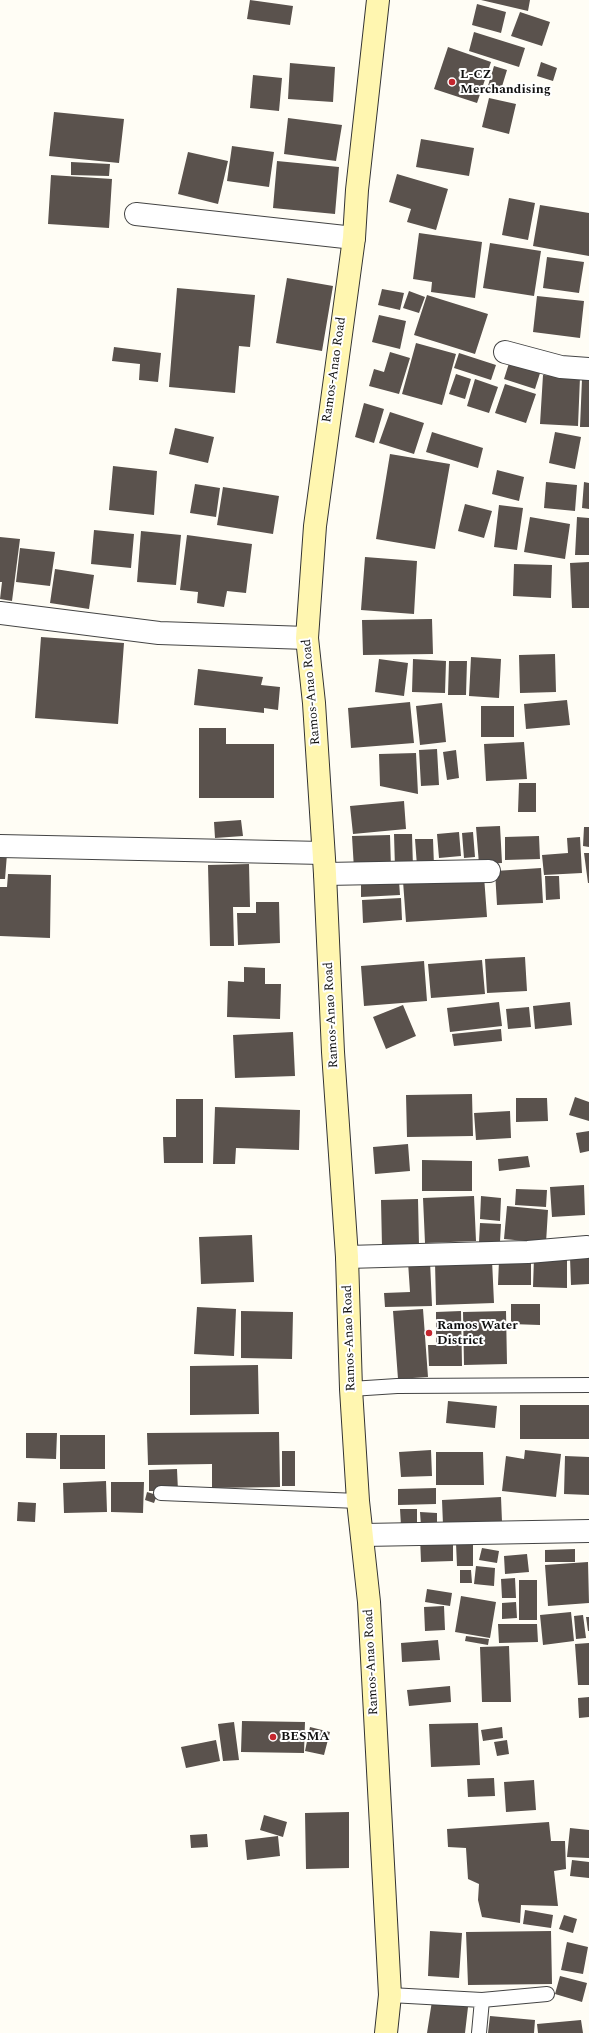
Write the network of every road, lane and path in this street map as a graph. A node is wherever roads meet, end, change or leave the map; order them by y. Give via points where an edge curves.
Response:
1 (378, 0) edge
2 (136, 214) dead end
3 (354, 238) junction
4 (505, 352) dead end
5 (589, 369) edge
6 (0, 613) edge
7 (307, 638) junction
8 (0, 846) edge
9 (324, 863) junction
10 (489, 871) dead end
11 (587, 1247) dead end
12 (348, 1257) junction
13 (589, 1386) edge
14 (350, 1389) junction
15 (161, 1493) dead end
16 (358, 1501) junction
17 (589, 1531) edge
18 (363, 1535) junction
19 (547, 1994) dead end
20 (390, 1995) junction
21 (482, 2000) junction
22 (386, 2033) edge
23 (479, 2033) edge

1 - 3 main road, Ramos-Anao Road
2 - 3 street
3 - 7 main road, Ramos-Anao Road via 314,526
4 - 5 street via 547,364
6 - 7 street via 159,633
7 - 9 main road, Ramos-Anao Road via 314,703
8 - 9 street
9 - 10 street
9 - 12 main road, Ramos-Anao Road via 333,1052
11 - 12 street via 528,1252
12 - 14 main road, Ramos-Anao Road
13 - 14 lane via 397,1386
14 - 16 main road, Ramos-Anao Road
15 - 16 lane
16 - 18 main road, Ramos-Anao Road
17 - 18 street
18 - 20 main road, Ramos-Anao Road via 369,1602
19 - 21 lane
20 - 21 lane
20 - 22 main road, Ramos-Anao Road
21 - 23 lane

